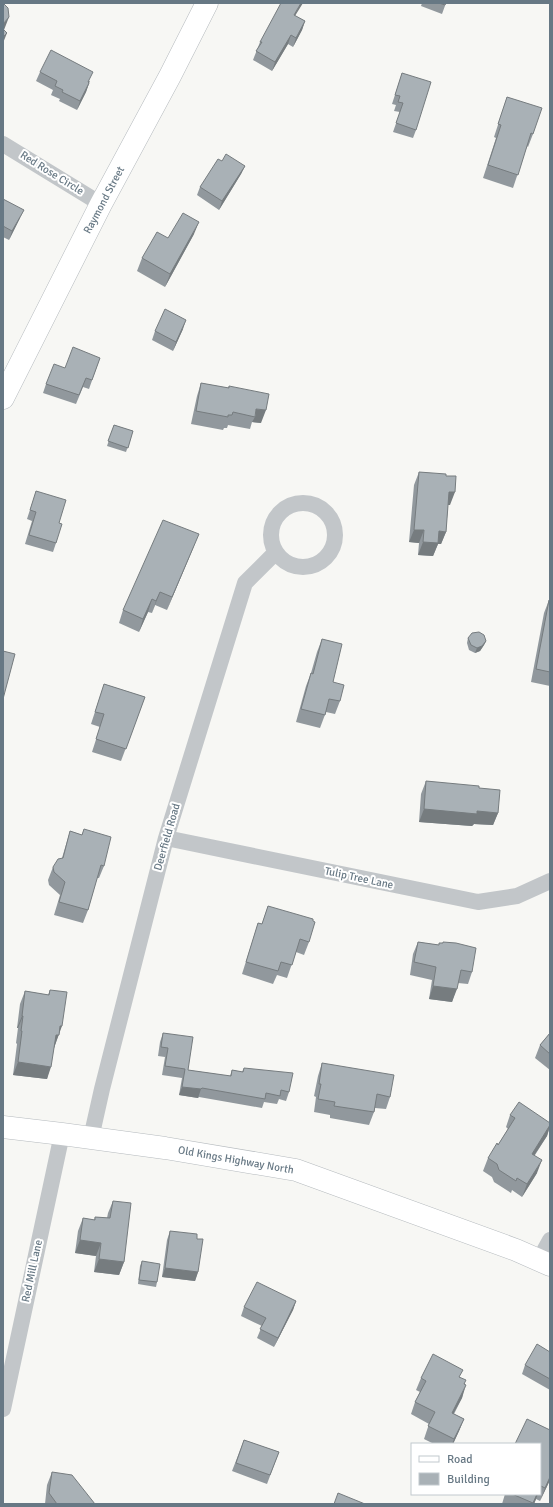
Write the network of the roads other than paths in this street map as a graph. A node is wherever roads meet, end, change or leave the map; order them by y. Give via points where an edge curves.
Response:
1 (207, 3) edge
2 (3, 144) edge
3 (101, 204) junction
4 (3, 398) edge
5 (276, 552) dead end
6 (166, 838) junction
7 (550, 881) edge
8 (3, 1128) edge
9 (62, 1134) junction
10 (91, 1138) junction
11 (550, 1240) edge
12 (544, 1263) edge
13 (3, 1409) edge

1 - 3 main road, Raymond Street
2 - 3 street, Red Rose Circle
3 - 4 main road, Raymond Street
5 - 6 street, Deerfield Road via 245,583
6 - 7 street, Tulip Tree Lane via 478,902 517,896
6 - 10 street, Deerfield Road
8 - 9 main road, Old Kings Highway North
9 - 10 main road, Old Kings Highway North
9 - 13 street, Red Mill Lane
10 - 12 main road, Old Kings Highway North via 296,1170 516,1250
11 - 12 street

